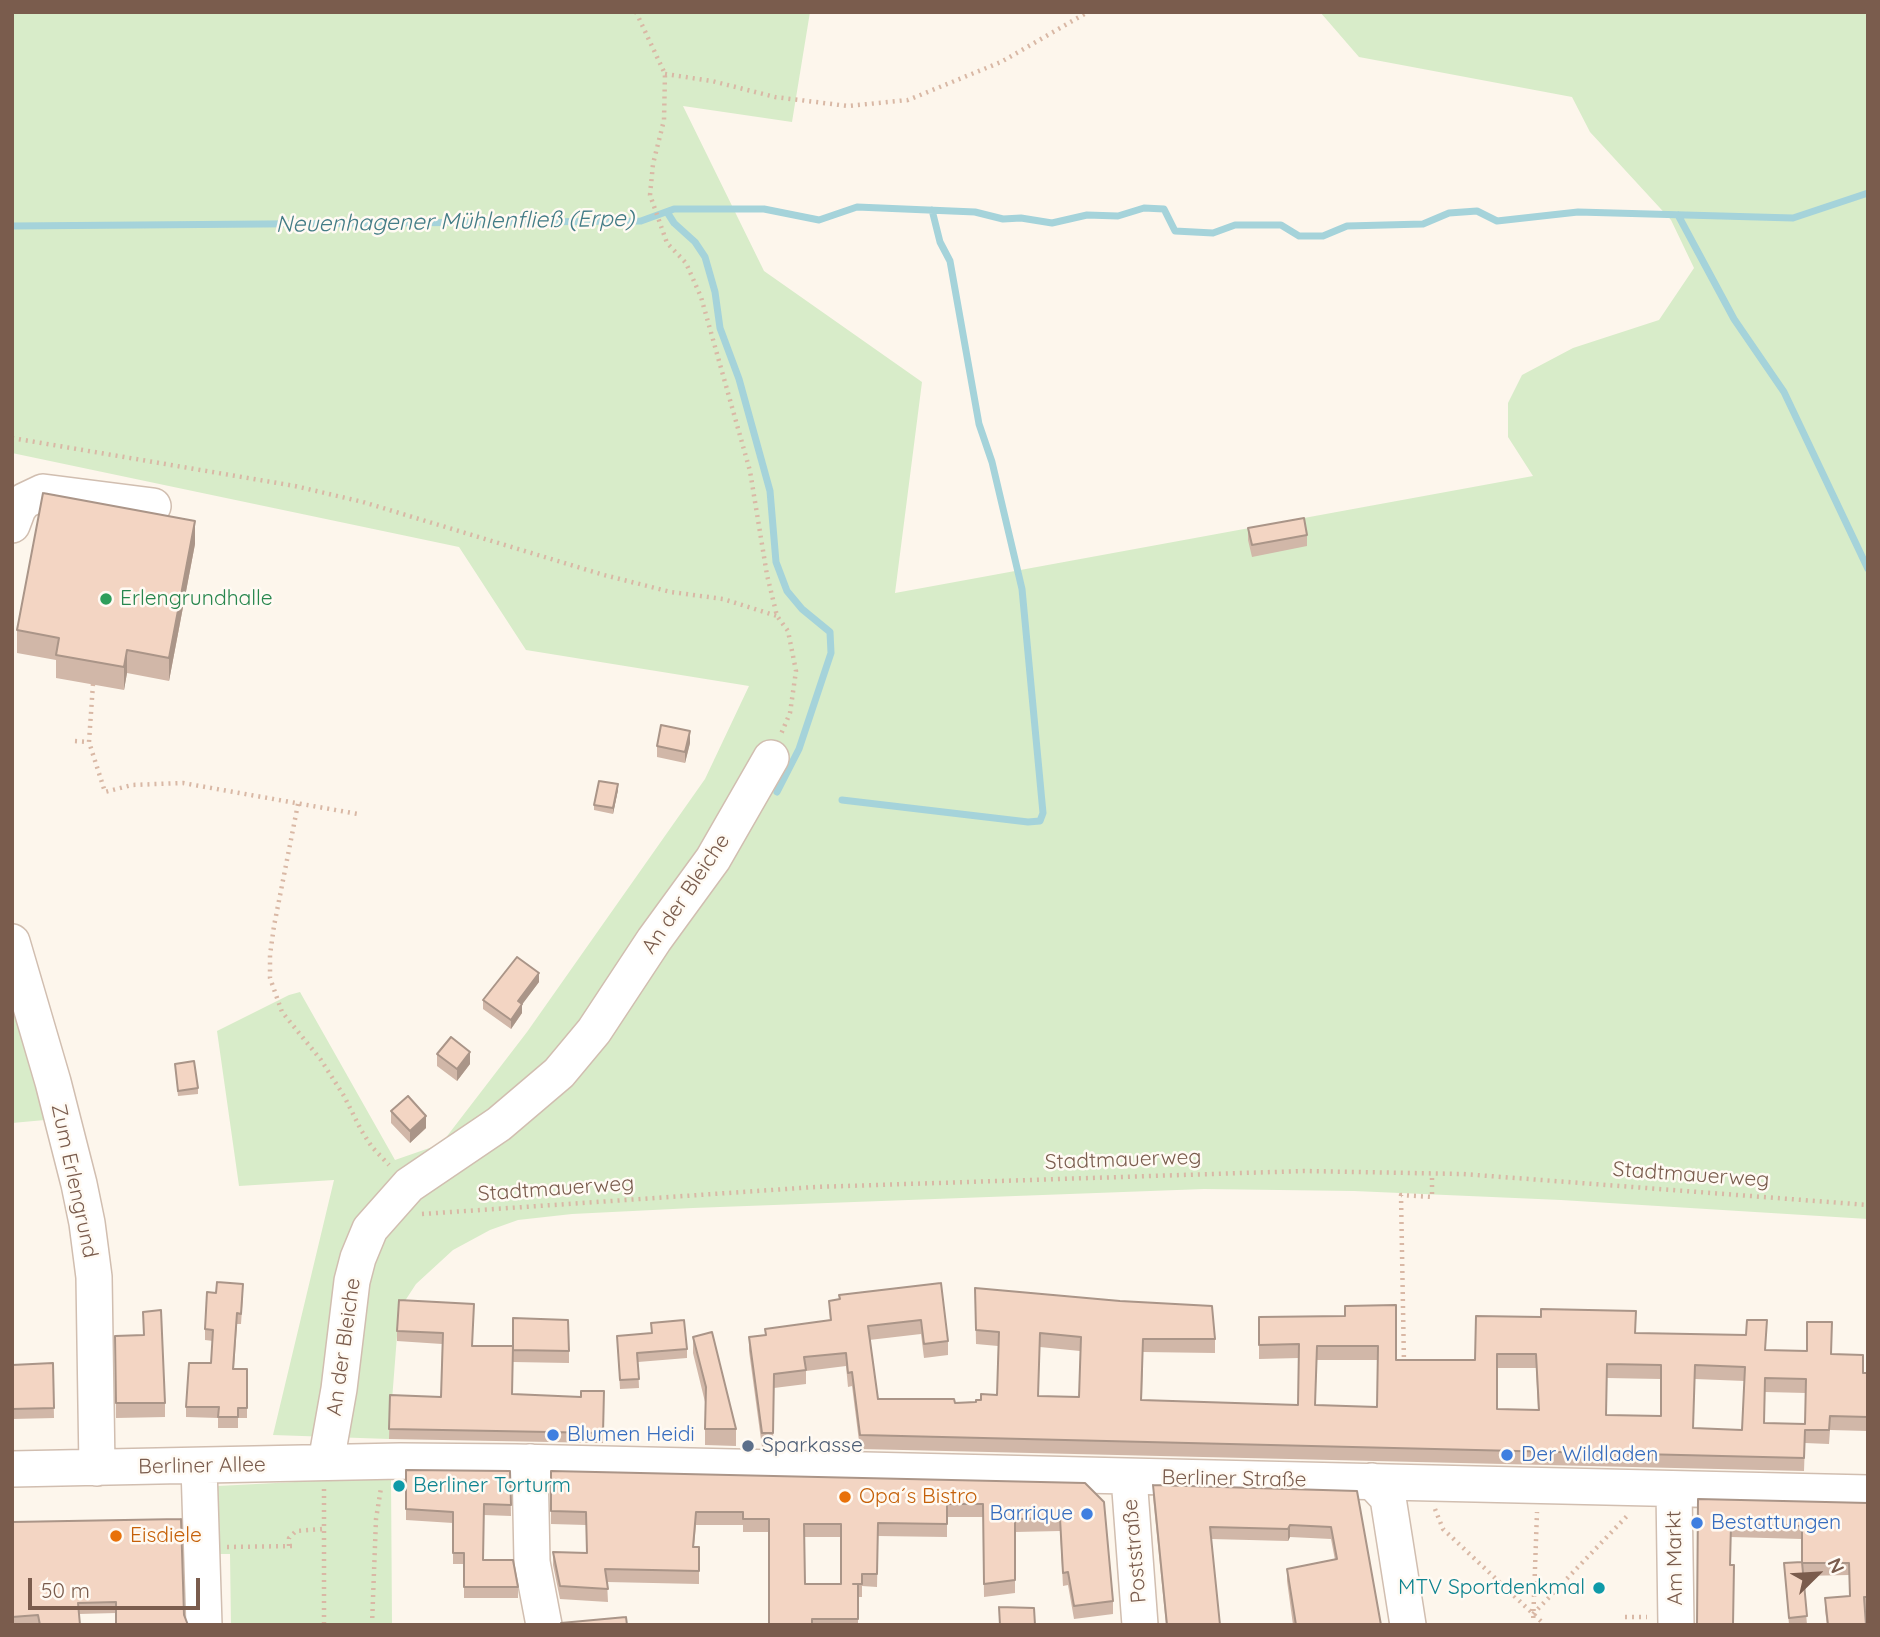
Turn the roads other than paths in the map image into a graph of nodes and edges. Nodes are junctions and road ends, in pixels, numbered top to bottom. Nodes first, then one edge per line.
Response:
1 (153, 506) dead end
2 (12, 525) edge
3 (771, 758) road end
4 (12, 942) edge
5 (530, 1462) junction
6 (199, 1466) junction
7 (97, 1468) junction
8 (12, 1469) edge
9 (325, 1469) junction
10 (386, 1469) joint
11 (1129, 1477) junction
12 (1372, 1481) junction
13 (1674, 1490) junction
14 (1868, 1493) edge
15 (1661, 1621) edge
16 (204, 1625) edge
17 (544, 1625) edge
18 (1140, 1625) edge
19 (1408, 1625) edge

1 - 2 street
3 - 9 street, An der Bleiche
4 - 7 street, Zum Erlengrund
5 - 10 street, Berliner Straße
5 - 11 street, Berliner Straße
5 - 17 street
6 - 7 street, Berliner Allee
6 - 9 street, Berliner Allee
6 - 16 street
7 - 8 street, Berliner Allee
9 - 10 street, Berliner Allee
11 - 12 street, Berliner Straße
11 - 18 street, Poststraße
12 - 13 street, Berliner Straße
12 - 19 street
13 - 14 street, Berliner Straße
13 - 15 street, Am Markt

